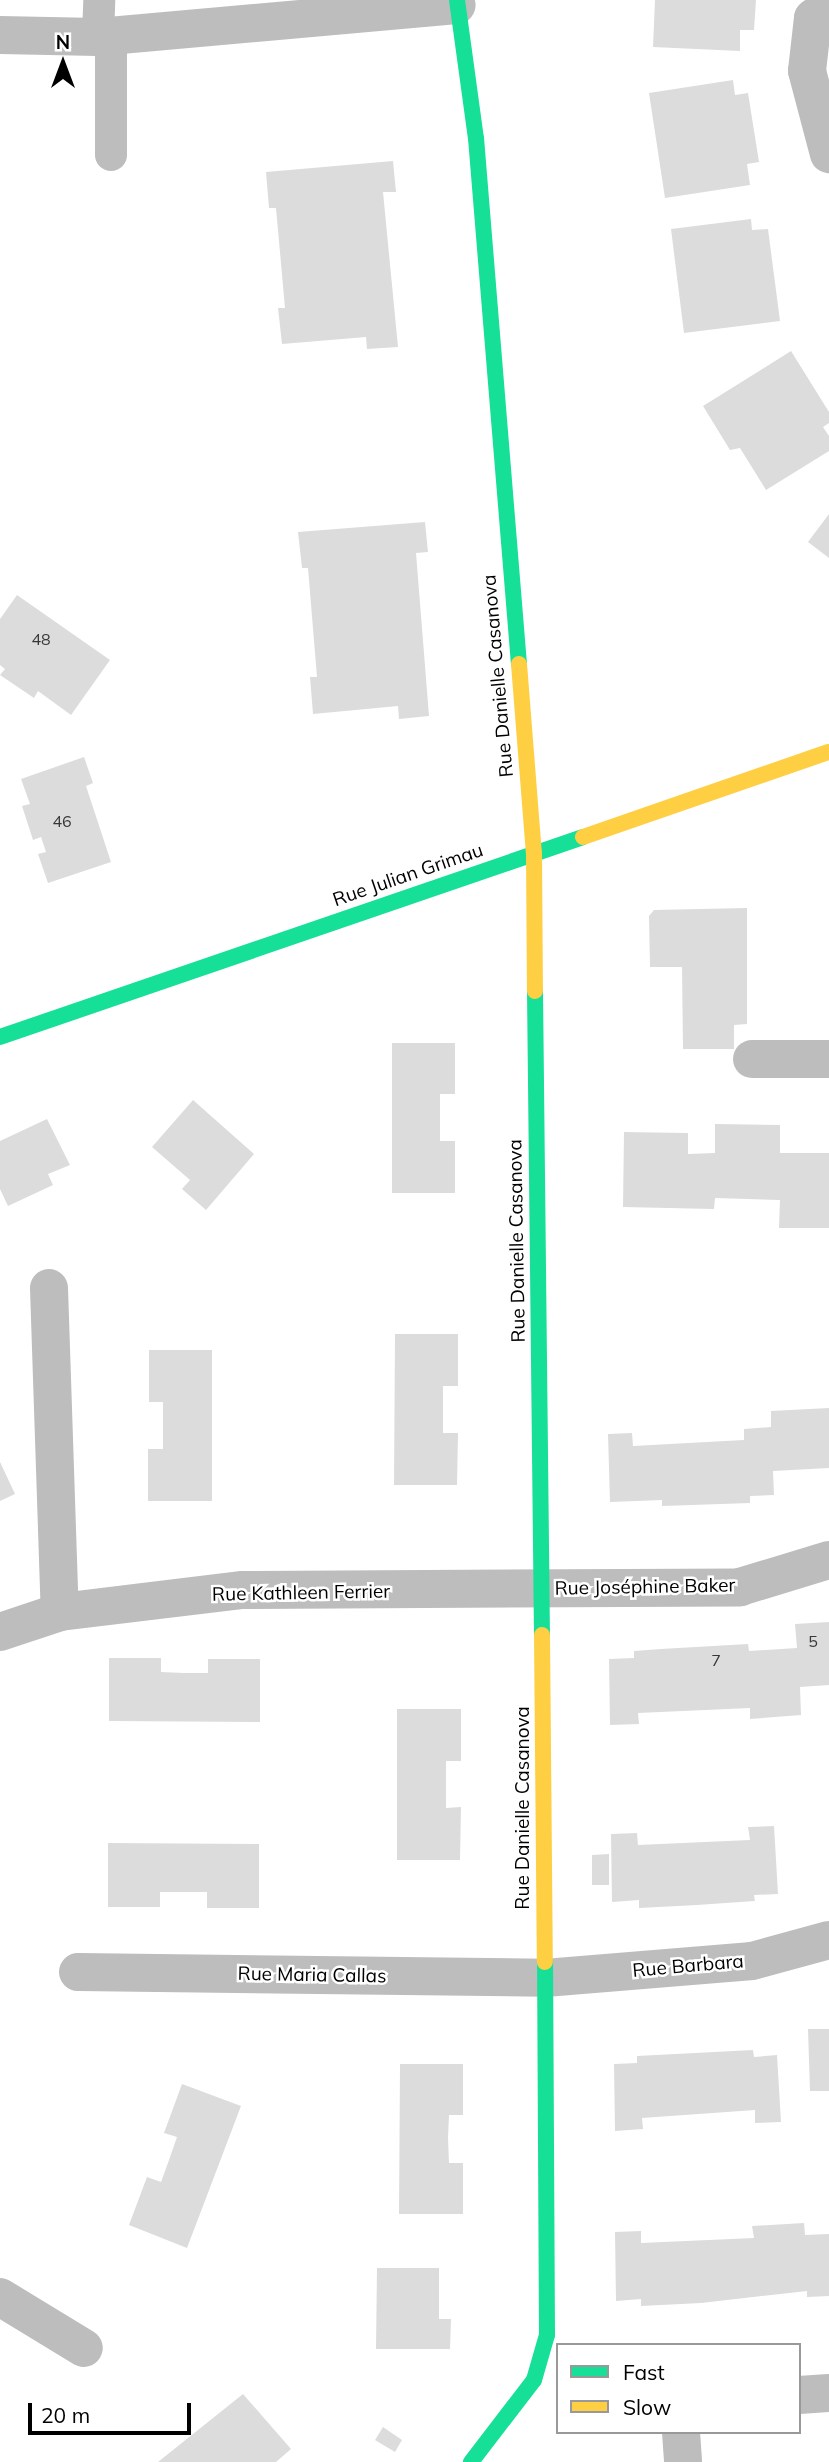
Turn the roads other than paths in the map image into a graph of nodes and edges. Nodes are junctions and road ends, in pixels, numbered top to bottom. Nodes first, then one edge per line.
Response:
1 (99, 0) edge
2 (457, 2) edge
3 (829, 6) edge
4 (0, 36) edge
5 (105, 36) junction
6 (829, 154) edge
7 (111, 155) dead end
8 (829, 752) edge
9 (534, 853) junction
10 (0, 1037) edge
11 (752, 1059) dead end
12 (829, 1059) edge
13 (49, 1288) dead end
14 (829, 1560) edge
15 (542, 1590) junction
16 (60, 1612) junction
17 (0, 1632) edge
18 (829, 1940) edge
19 (79, 1972) dead end
20 (545, 1978) junction
21 (0, 2297) edge
22 (84, 2348) dead end
23 (546, 2382) edge
24 (829, 2393) edge
25 (801, 2395) edge
26 (681, 2434) edge
27 (471, 2462) edge
28 (683, 2462) edge

1 - 5 lane
2 - 5 street
2 - 9 street, Rue Danielle Casanova
3 - 6 street
4 - 5 street
5 - 7 lane
8 - 9 street, Rue Julian Grimau
9 - 10 street, Rue Julian Grimau
9 - 15 street, Rue Danielle Casanova
11 - 12 street
13 - 16 street
14 - 15 street, Rue Joséphine Baker
15 - 16 street, Rue Kathleen Ferrier
15 - 20 street, Rue Danielle Casanova
16 - 17 street, Rue Kathleen Ferrier
18 - 20 street, Rue Barbara
19 - 20 street, Rue Maria Callas
20 - 23 street, Rue Danielle Casanova
21 - 22 street
23 - 27 street, Rue Danielle Casanova
24 - 25 street
26 - 28 street

